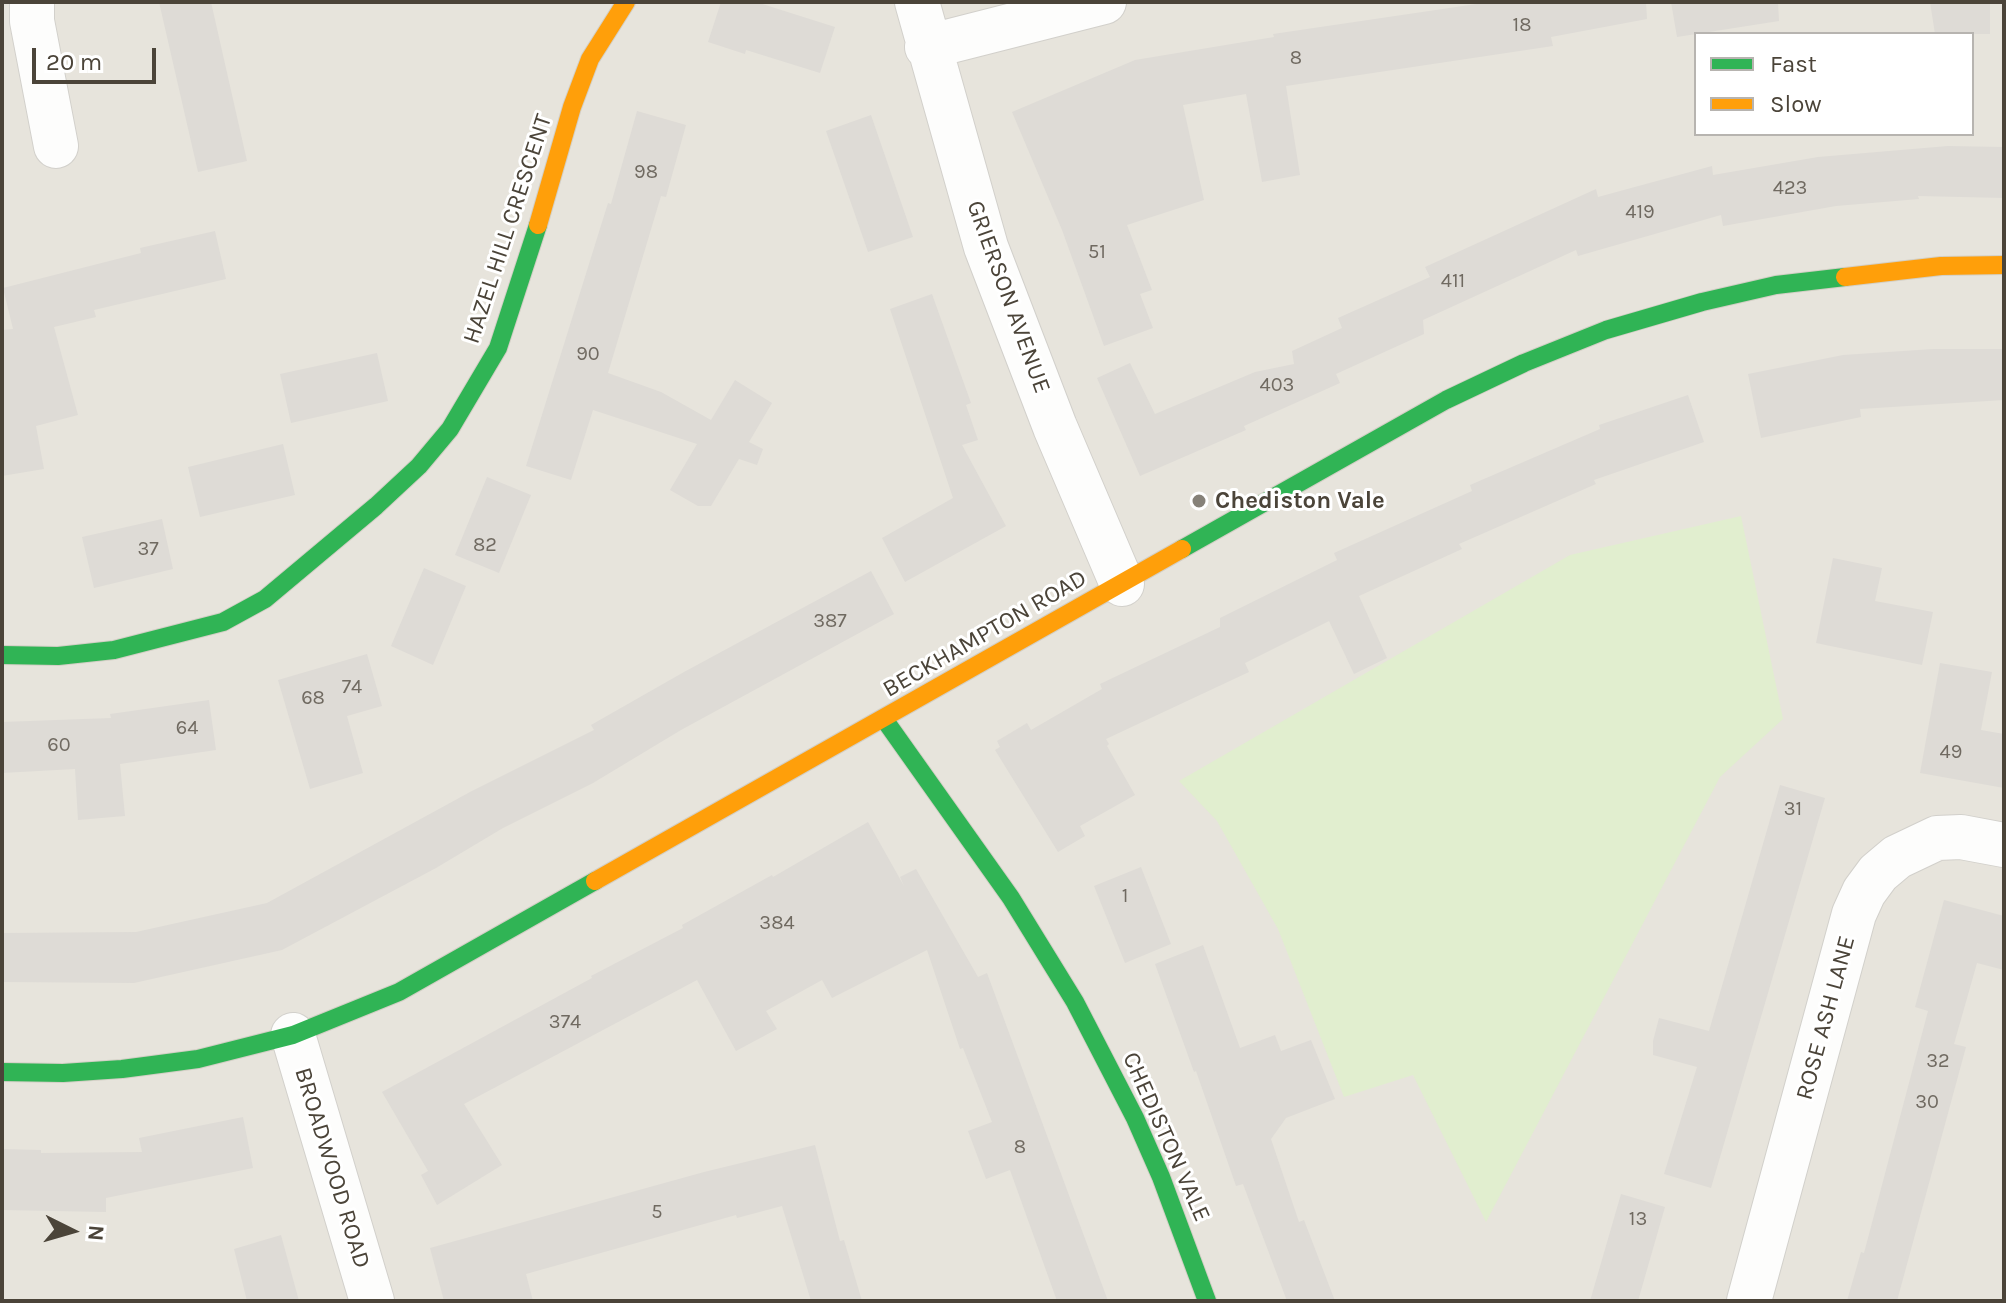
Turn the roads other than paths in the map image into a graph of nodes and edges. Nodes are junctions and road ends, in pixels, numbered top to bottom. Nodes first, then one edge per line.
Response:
1 (626, 2) edge
2 (917, 2) edge
3 (1104, 2) edge
4 (22, 14) edge
5 (927, 47) junction
6 (56, 146) dead end
7 (2004, 265) edge
8 (1122, 584) junction
9 (2, 655) edge
10 (884, 719) junction
11 (2004, 845) edge
12 (293, 1035) junction
13 (2, 1072) edge
14 (372, 1301) edge
15 (1207, 1301) edge
16 (1749, 1301) edge

1 - 9 street, HAZEL HILL CRESCENT
2 - 5 street, GRIERSON AVENUE
3 - 5 street
4 - 6 street
5 - 8 street, GRIERSON AVENUE
7 - 8 street, BECKHAMPTON ROAD
8 - 10 street, BECKHAMPTON ROAD
10 - 12 street, BECKHAMPTON ROAD
10 - 15 street, CHEDISTON VALE
11 - 16 street, ROSE ASH LANE
12 - 13 street, BECKHAMPTON ROAD
12 - 14 street, BROADWOOD ROAD

